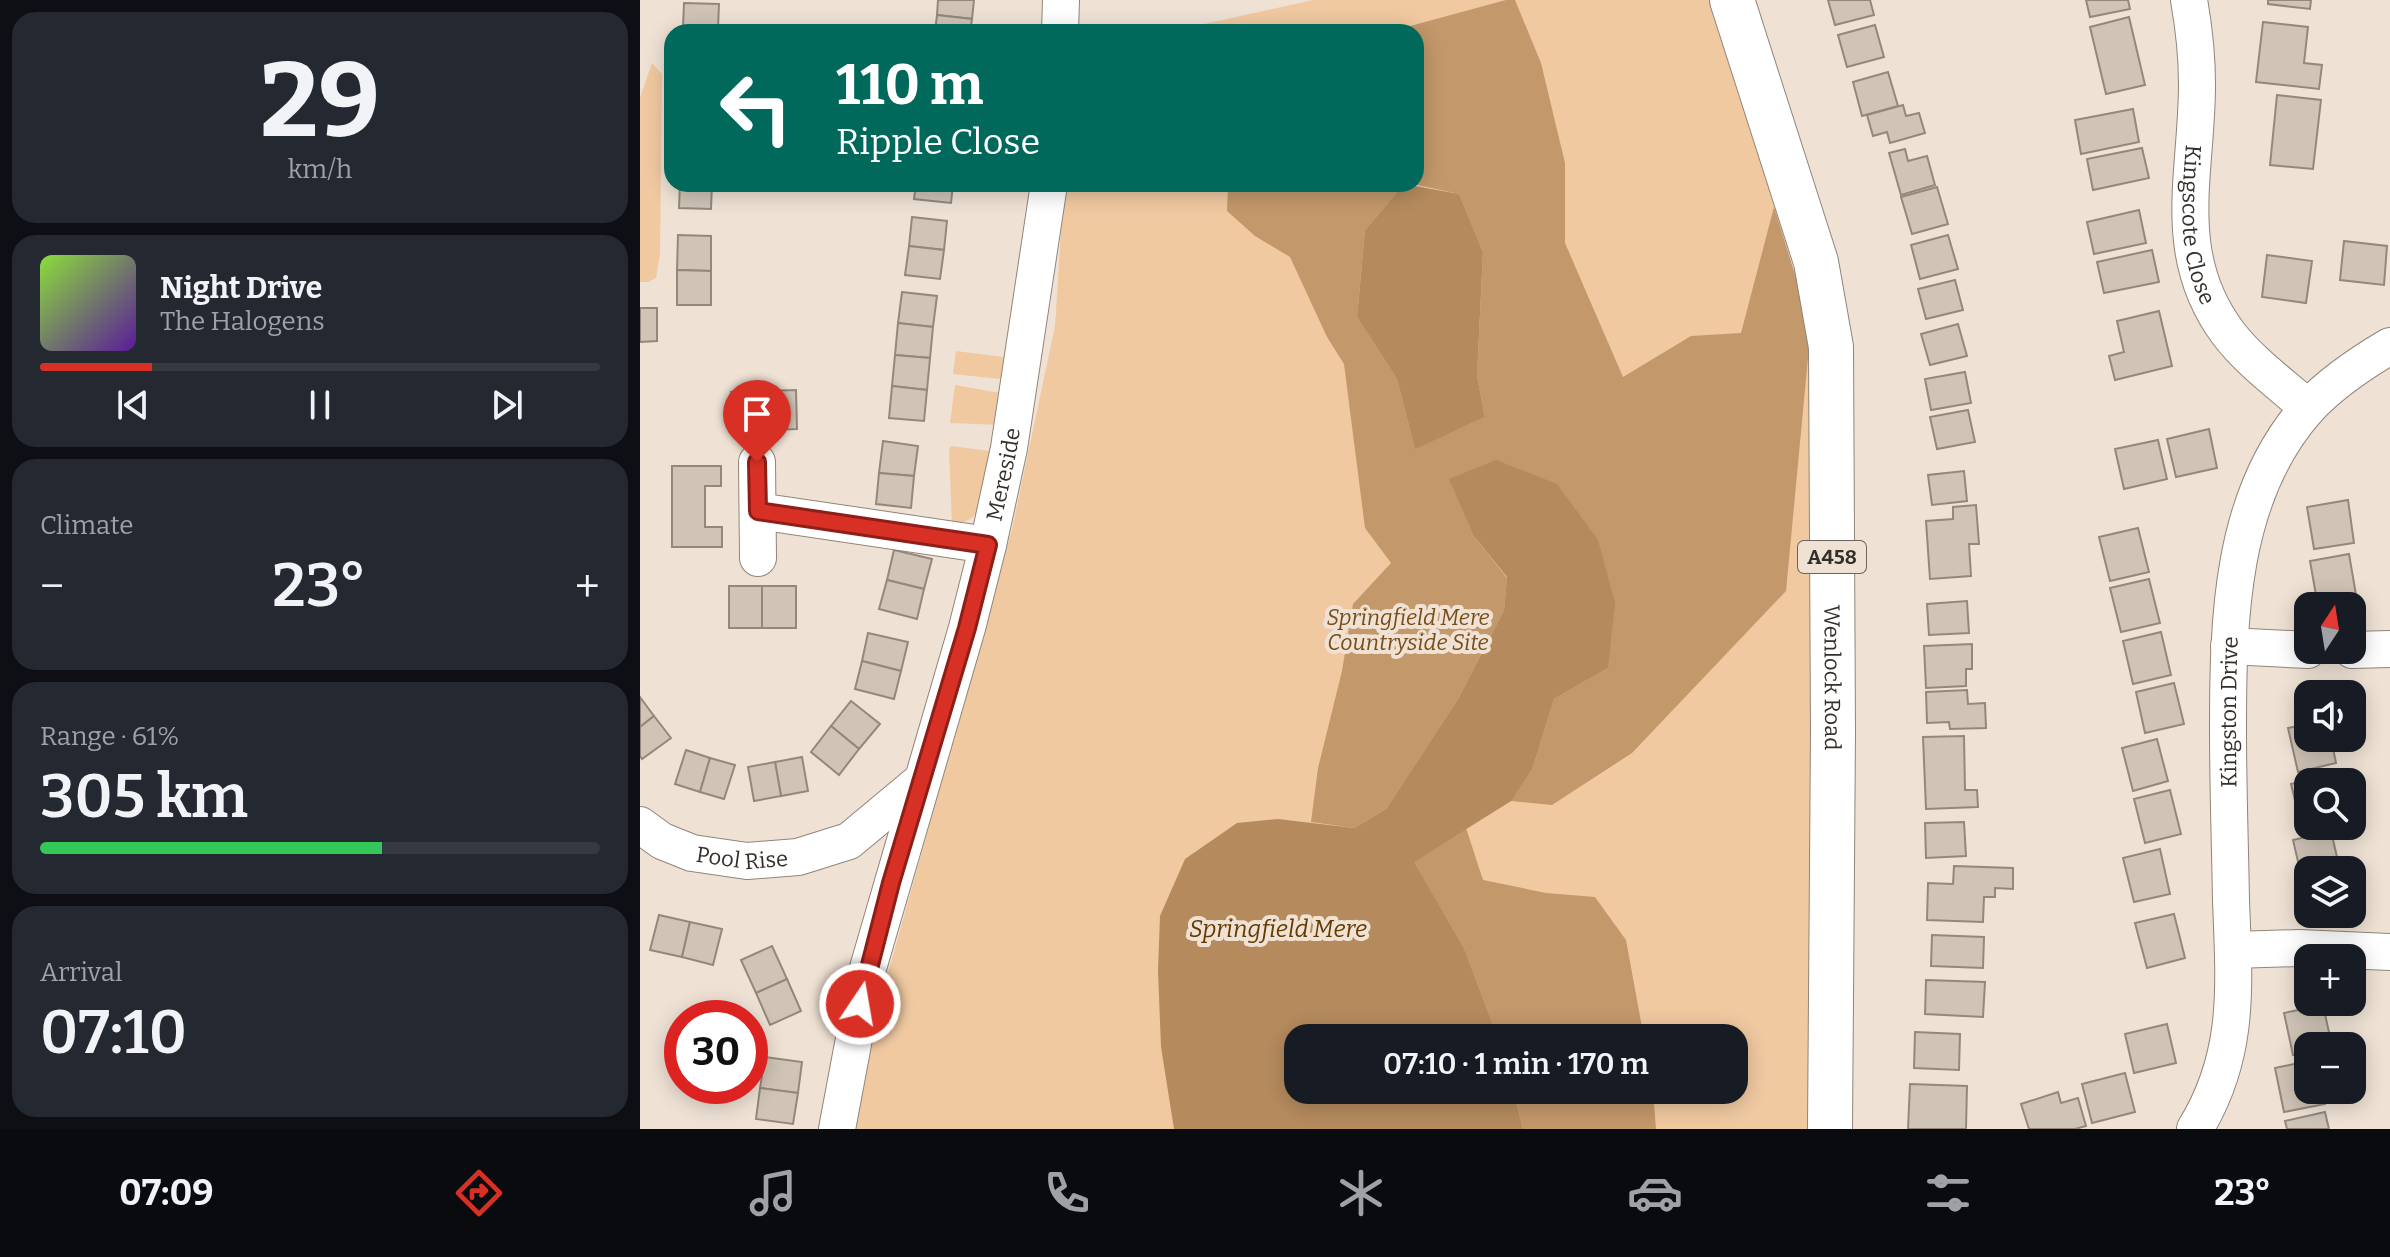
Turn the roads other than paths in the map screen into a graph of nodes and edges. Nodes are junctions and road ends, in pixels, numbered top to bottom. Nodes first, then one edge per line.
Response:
1 (1061, 0) edge
2 (1732, 0) edge
3 (2189, 0) edge
4 (1060, 24) edge
5 (1048, 192) edge
6 (2390, 346) edge
7 (2308, 408) junction
8 (757, 462) dead end
9 (758, 511) junction
10 (988, 545) junction
11 (758, 558) dead end
12 (2229, 646) junction
13 (2294, 649) edge
14 (2390, 649) edge
15 (2366, 650) edge
16 (921, 781) junction
17 (640, 825) edge
18 (849, 841) junction
19 (891, 883) junction
20 (2233, 950) junction
21 (2390, 952) edge
22 (837, 1129) edge
23 (1830, 1129) edge
24 (2195, 1129) edge

1 - 4 street
2 - 23 main road, Wenlock Road / A458
3 - 7 street, Kingscote Close
5 - 10 street, Mereside
6 - 7 street, Kingston Drive
7 - 12 street, Kingston Drive
8 - 9 street
9 - 10 street
9 - 11 street
10 - 16 street, Mereside
12 - 13 street
12 - 20 street, Kingston Drive
14 - 15 street
16 - 18 street, Pool Rise
16 - 19 street, Mereside
17 - 18 street, Pool Rise
18 - 19 street
19 - 22 street, Mereside
20 - 21 street
20 - 24 street, Kingston Drive

